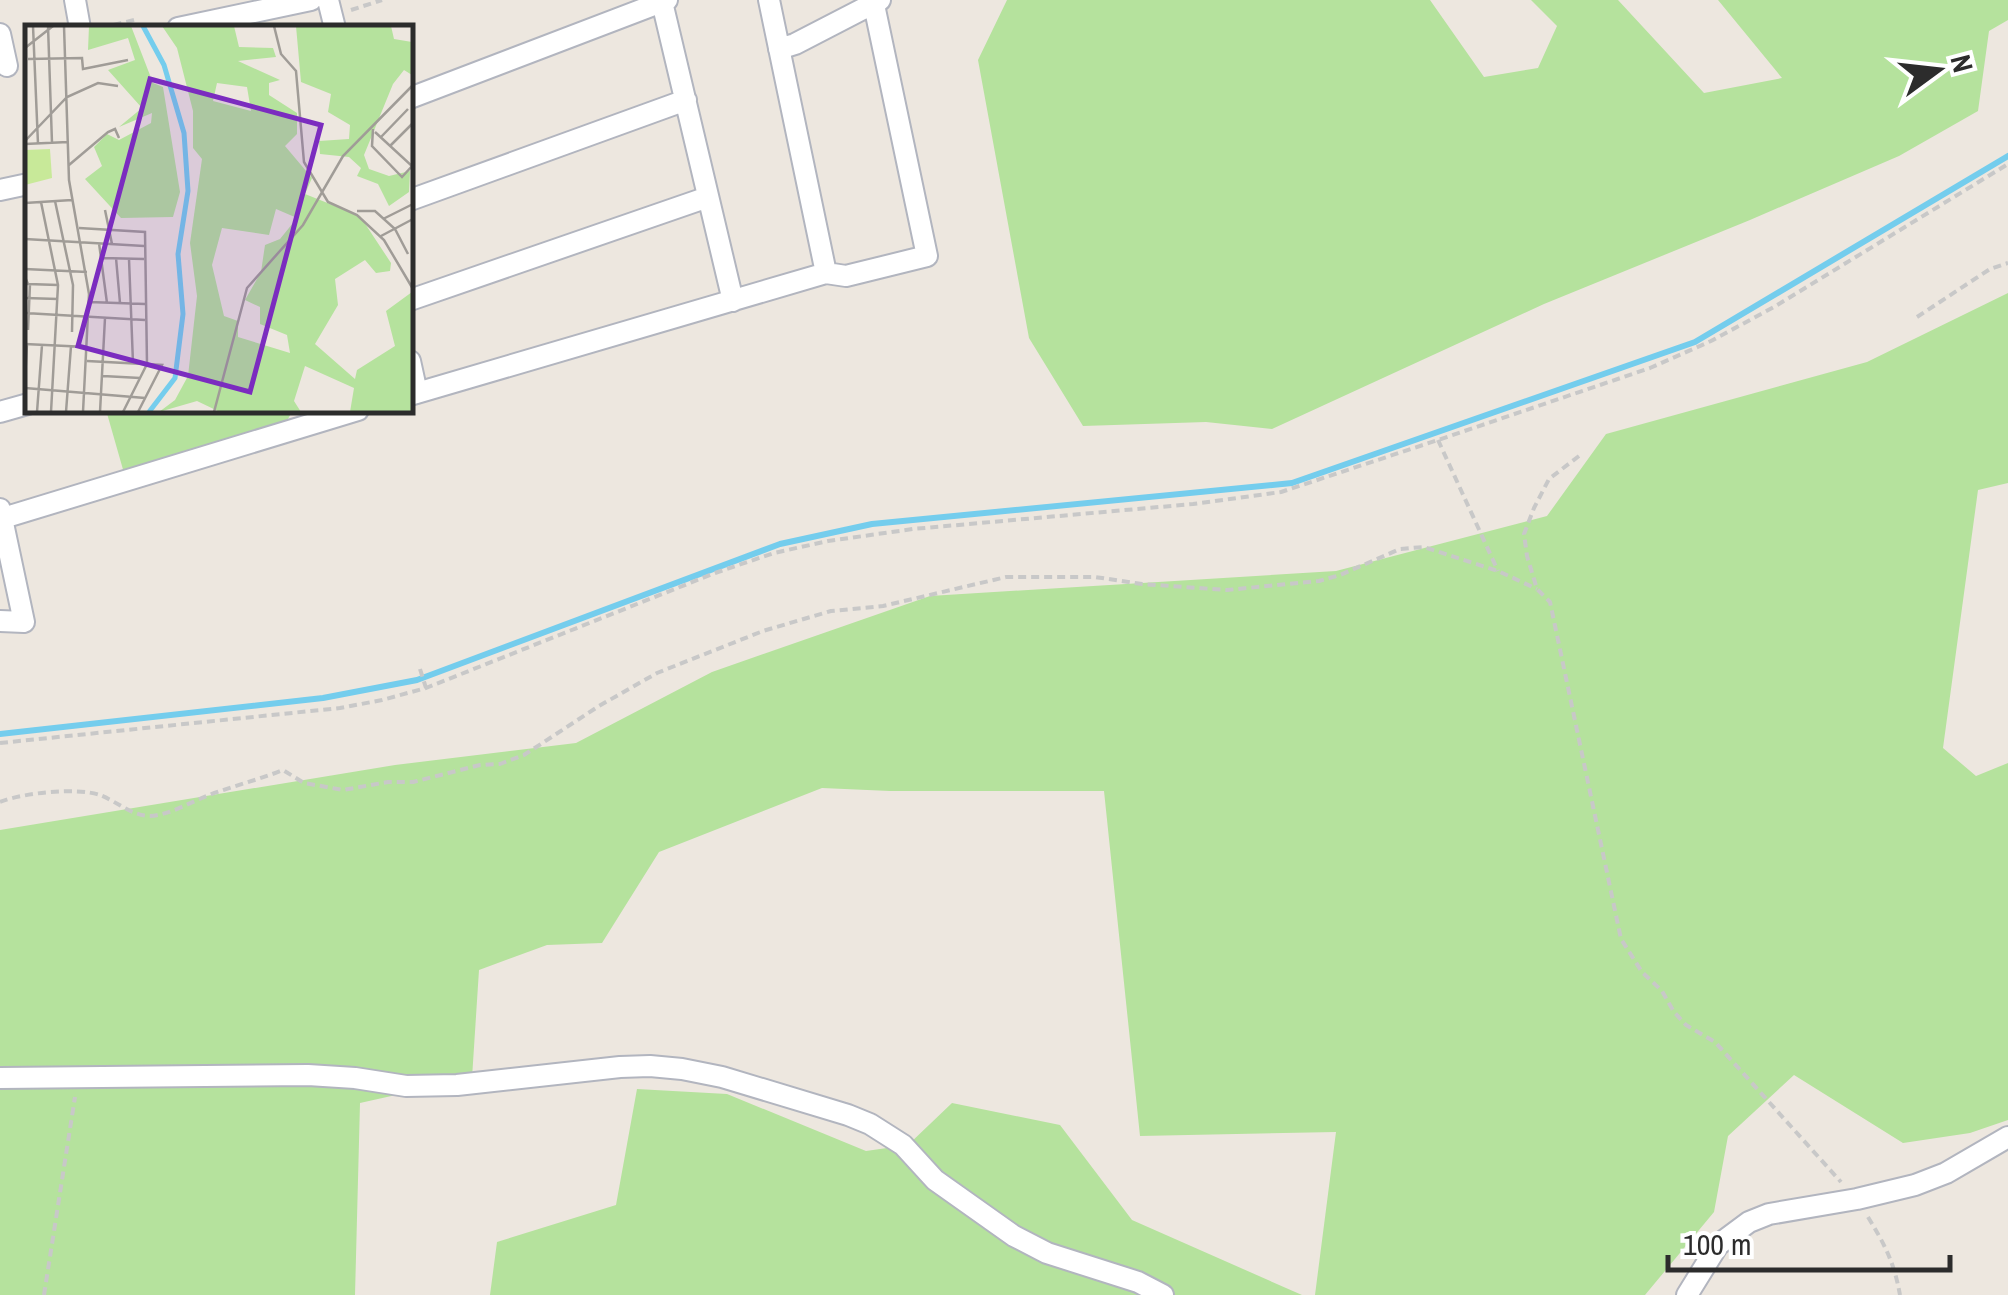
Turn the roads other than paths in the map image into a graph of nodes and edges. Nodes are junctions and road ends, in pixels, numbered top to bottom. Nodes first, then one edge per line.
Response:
1 (76, 0) edge
2 (311, 0) edge
3 (769, 0) edge
4 (664, 1) edge
5 (876, 1) edge
6 (220, 15) edge
7 (80, 25) edge
8 (188, 25) edge
9 (0, 34) edge
10 (779, 49) junction
11 (11, 65) edge
12 (412, 97) edge
13 (686, 100) junction
14 (25, 185) edge
15 (0, 190) edge
16 (708, 197) junction
17 (412, 199) edge
18 (826, 274) junction
19 (412, 299) edge
20 (733, 301) junction
21 (414, 394) edge
22 (25, 405) edge
23 (0, 412) edge
24 (344, 412) edge
25 (304, 418) edge
26 (1, 515) edge
27 (0, 622) edge
28 (0, 1078) edge
29 (2008, 1137) edge
30 (1163, 1295) edge
31 (1687, 1295) edge

1 - 7 street
2 - 6 street
3 - 10 street
4 - 12 street
4 - 13 street
5 - 10 street
5 - 18 street
6 - 8 street
9 - 11 street
10 - 18 street
13 - 16 street
13 - 17 street
14 - 15 street
16 - 19 street
16 - 20 street
18 - 20 street
20 - 21 street
22 - 23 street
24 - 25 street
25 - 26 street
26 - 27 street
28 - 30 street
29 - 31 street

